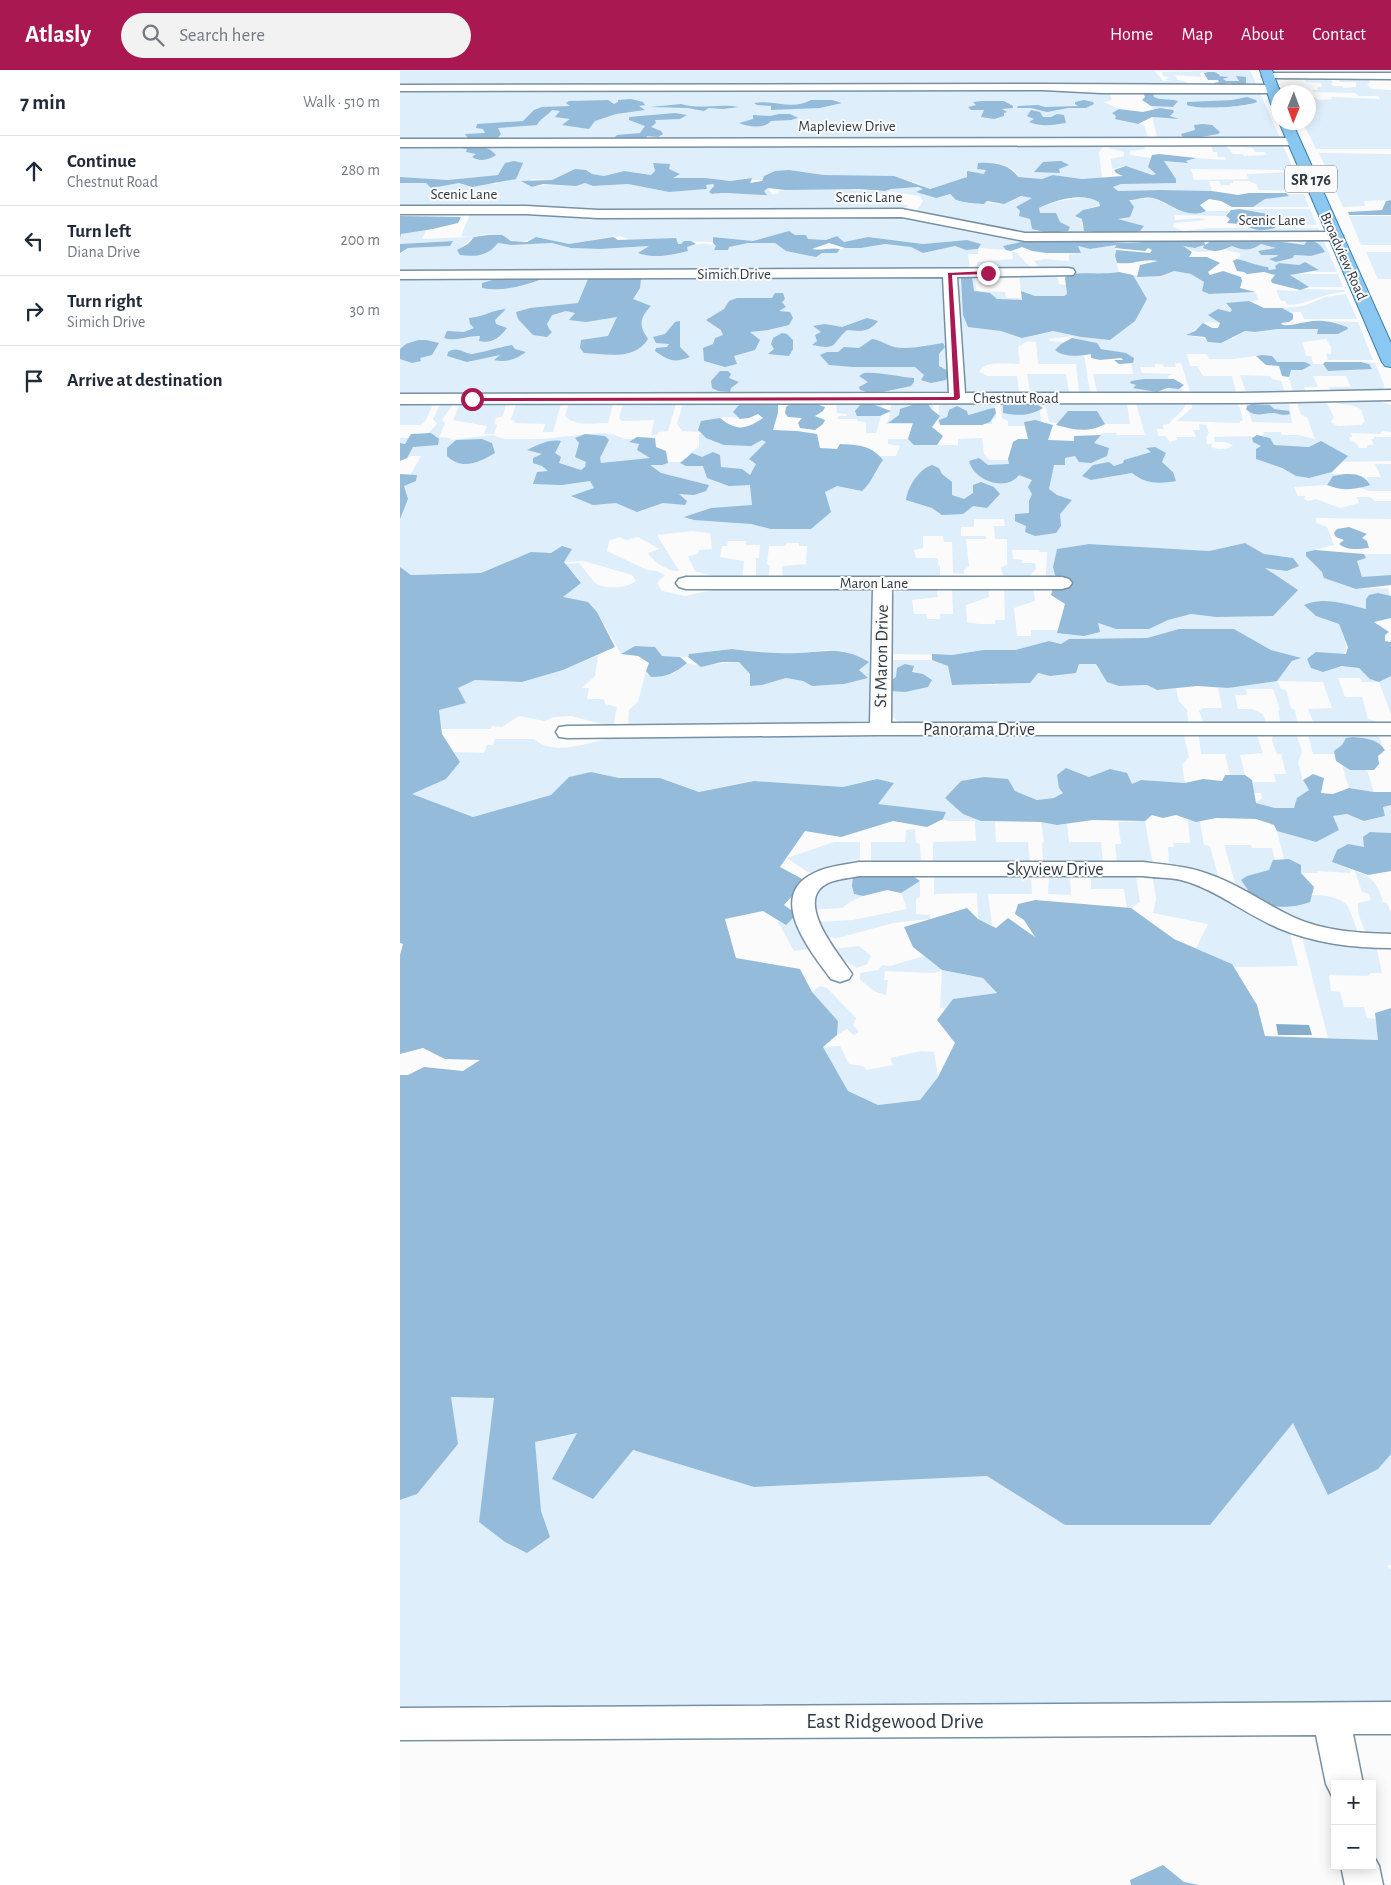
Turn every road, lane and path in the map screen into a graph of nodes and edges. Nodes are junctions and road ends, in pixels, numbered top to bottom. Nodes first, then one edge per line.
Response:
1 (1267, 73) edge
2 (1391, 76) edge
3 (1272, 85) edge
4 (400, 88) edge
5 (1271, 89) edge
6 (1289, 130) edge
7 (1294, 142) junction
8 (400, 143) edge
9 (400, 210) edge
10 (1336, 236) junction
11 (1068, 272) dead end
12 (950, 273) junction
13 (400, 276) edge
14 (1391, 362) edge
15 (1391, 395) edge
16 (957, 398) junction
17 (400, 399) edge
18 (686, 583) dead end
19 (882, 583) junction
20 (1062, 583) dead end
21 (880, 729) junction
22 (1391, 729) edge
23 (567, 732) dead end
24 (1391, 942) edge
25 (840, 974) dead end
26 (1331, 1718) junction
27 (1391, 1718) edge
28 (400, 1724) edge
29 (1344, 1780) edge
30 (1361, 1870) edge
31 (1364, 1885) edge

1 - 2 street
1 - 3 main road
4 - 5 street
6 - 7 main road, Broadview Road / SR 176
7 - 8 street, Mapleview Drive
7 - 10 main road, Broadview Road / SR 176
9 - 10 street, Scenic Lane
10 - 14 main road, Broadview Road / SR 176
11 - 12 street, Simich Drive
12 - 13 street, Simich Drive
12 - 16 street
15 - 16 street, Chestnut Road
16 - 17 street, Chestnut Road
18 - 19 street, Maron Lane
19 - 20 street, Maron Lane
19 - 21 street, St Maron Drive
21 - 22 street, Panorama Drive
21 - 23 street, Panorama Drive
24 - 25 street, Skyview Drive
26 - 27 street, East Ridgewood Drive
26 - 28 street, East Ridgewood Drive
26 - 29 street
30 - 31 street

